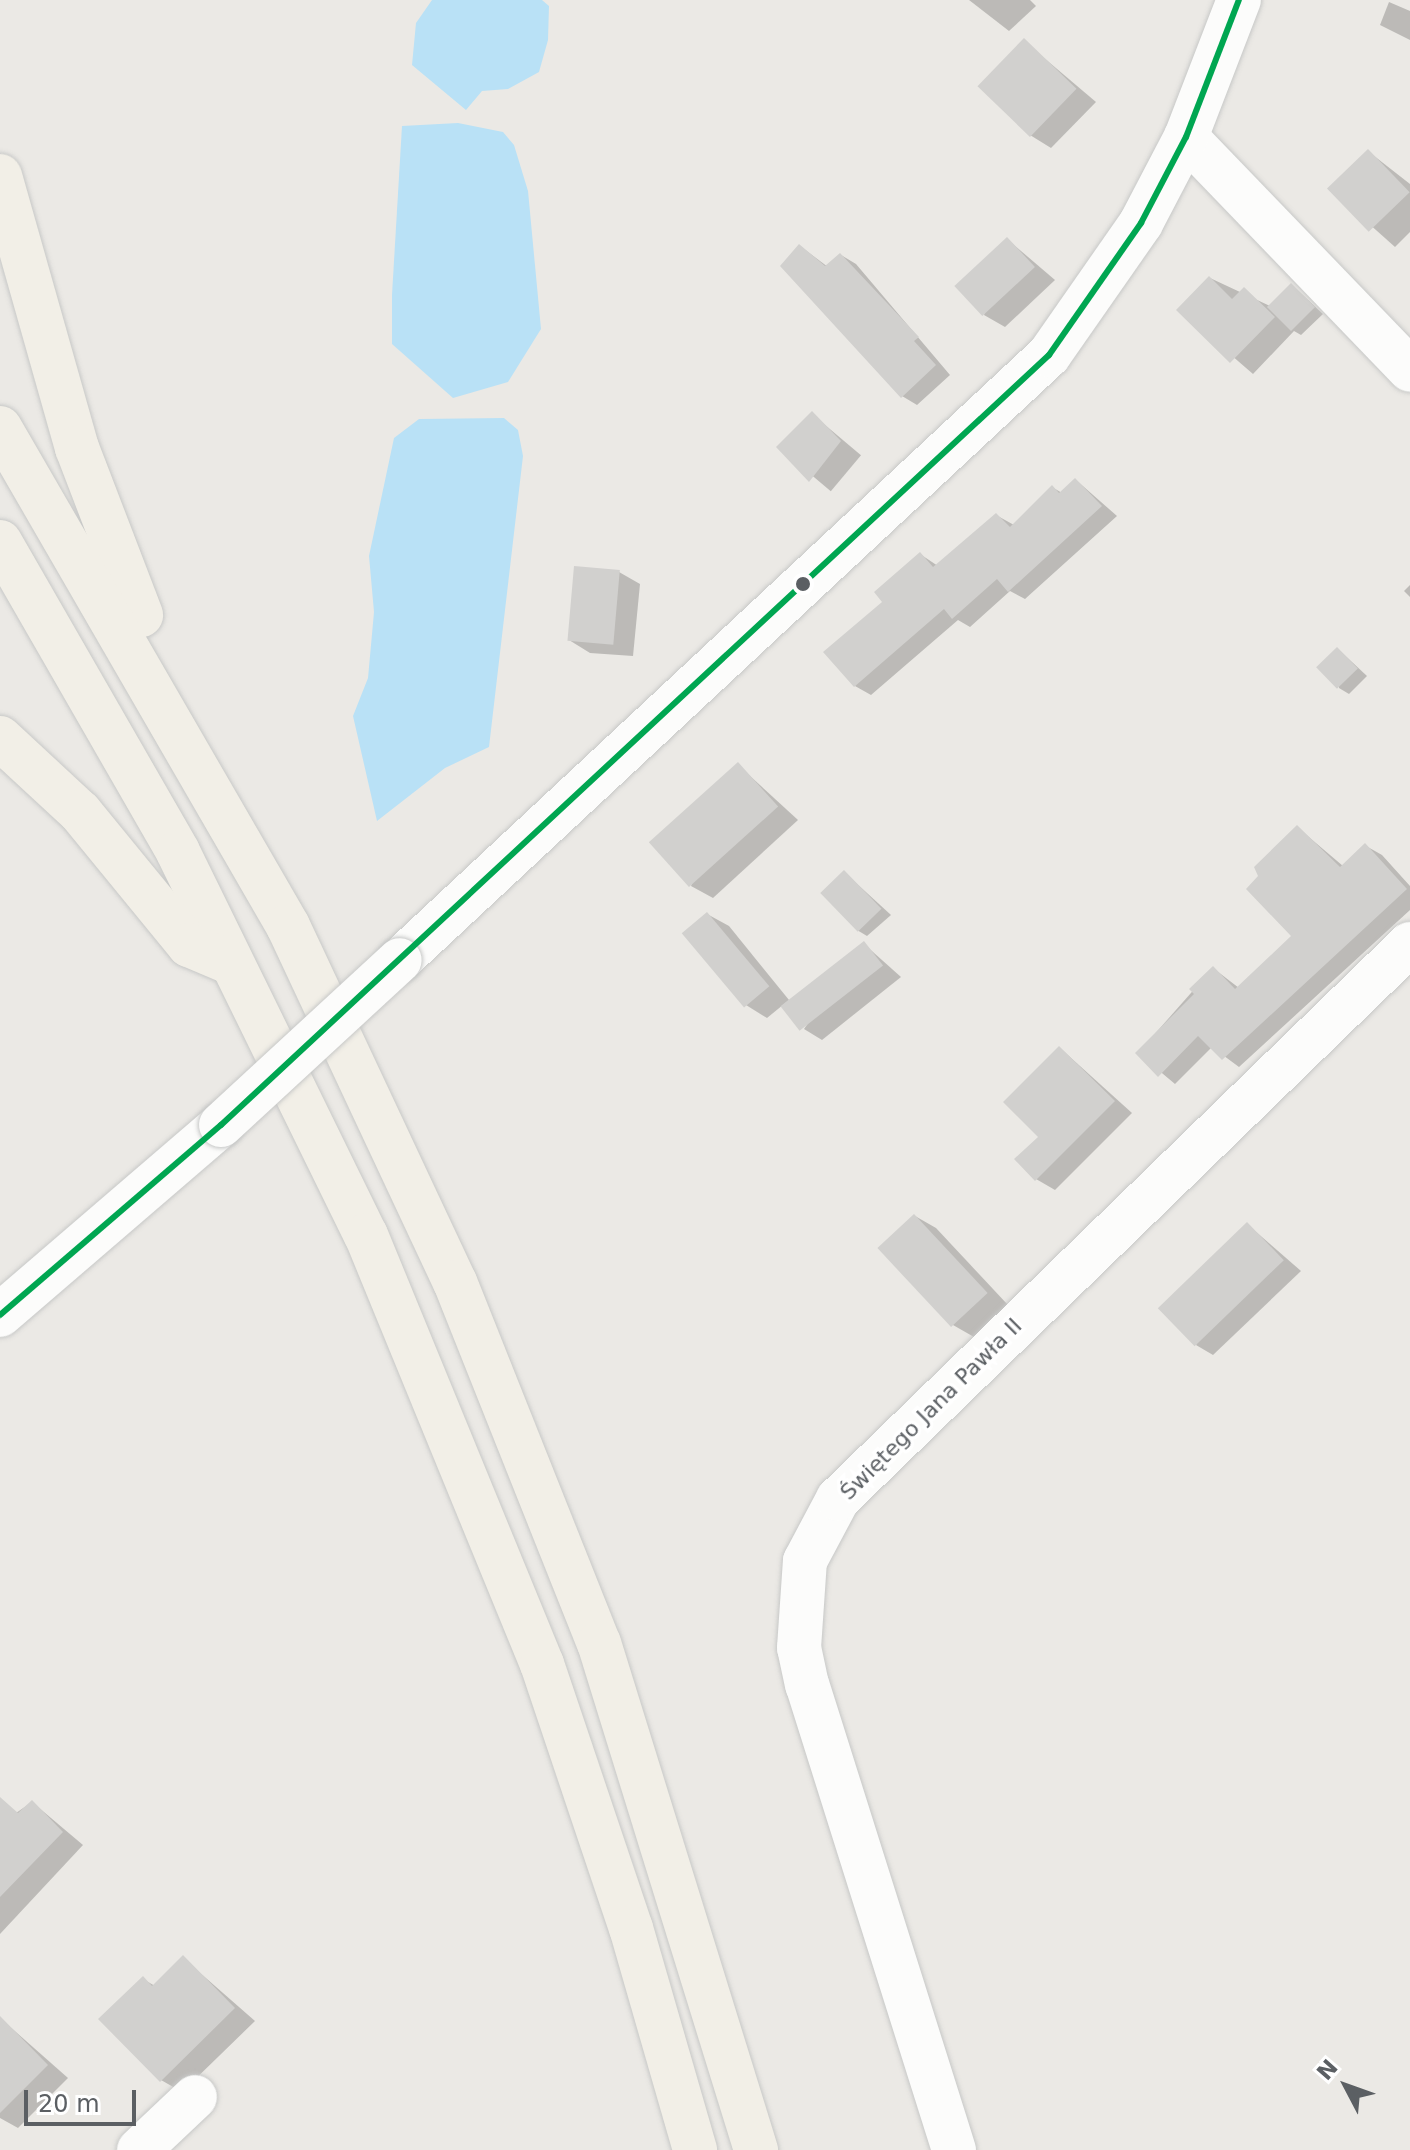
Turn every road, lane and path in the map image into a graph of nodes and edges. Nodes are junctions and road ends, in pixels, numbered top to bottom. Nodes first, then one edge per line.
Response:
1 (1239, 0) edge
2 (1186, 137) junction
3 (0, 176) edge
4 (1410, 370) edge
5 (0, 428) edge
6 (0, 542) edge
7 (146, 670) junction
8 (0, 738) edge
9 (1410, 944) edge
10 (229, 962) junction
11 (0, 1315) edge
12 (195, 2097) dead end
13 (139, 2150) edge
14 (695, 2150) edge
15 (756, 2150) edge
16 (954, 2150) edge

1 - 2 street
2 - 4 street
2 - 11 street, bridge
3 - 7 main road
5 - 7 main road
6 - 10 main road
7 - 15 main road
8 - 10 main road
9 - 16 street, Świętego Jana Pawła II
10 - 14 main road
12 - 13 street

